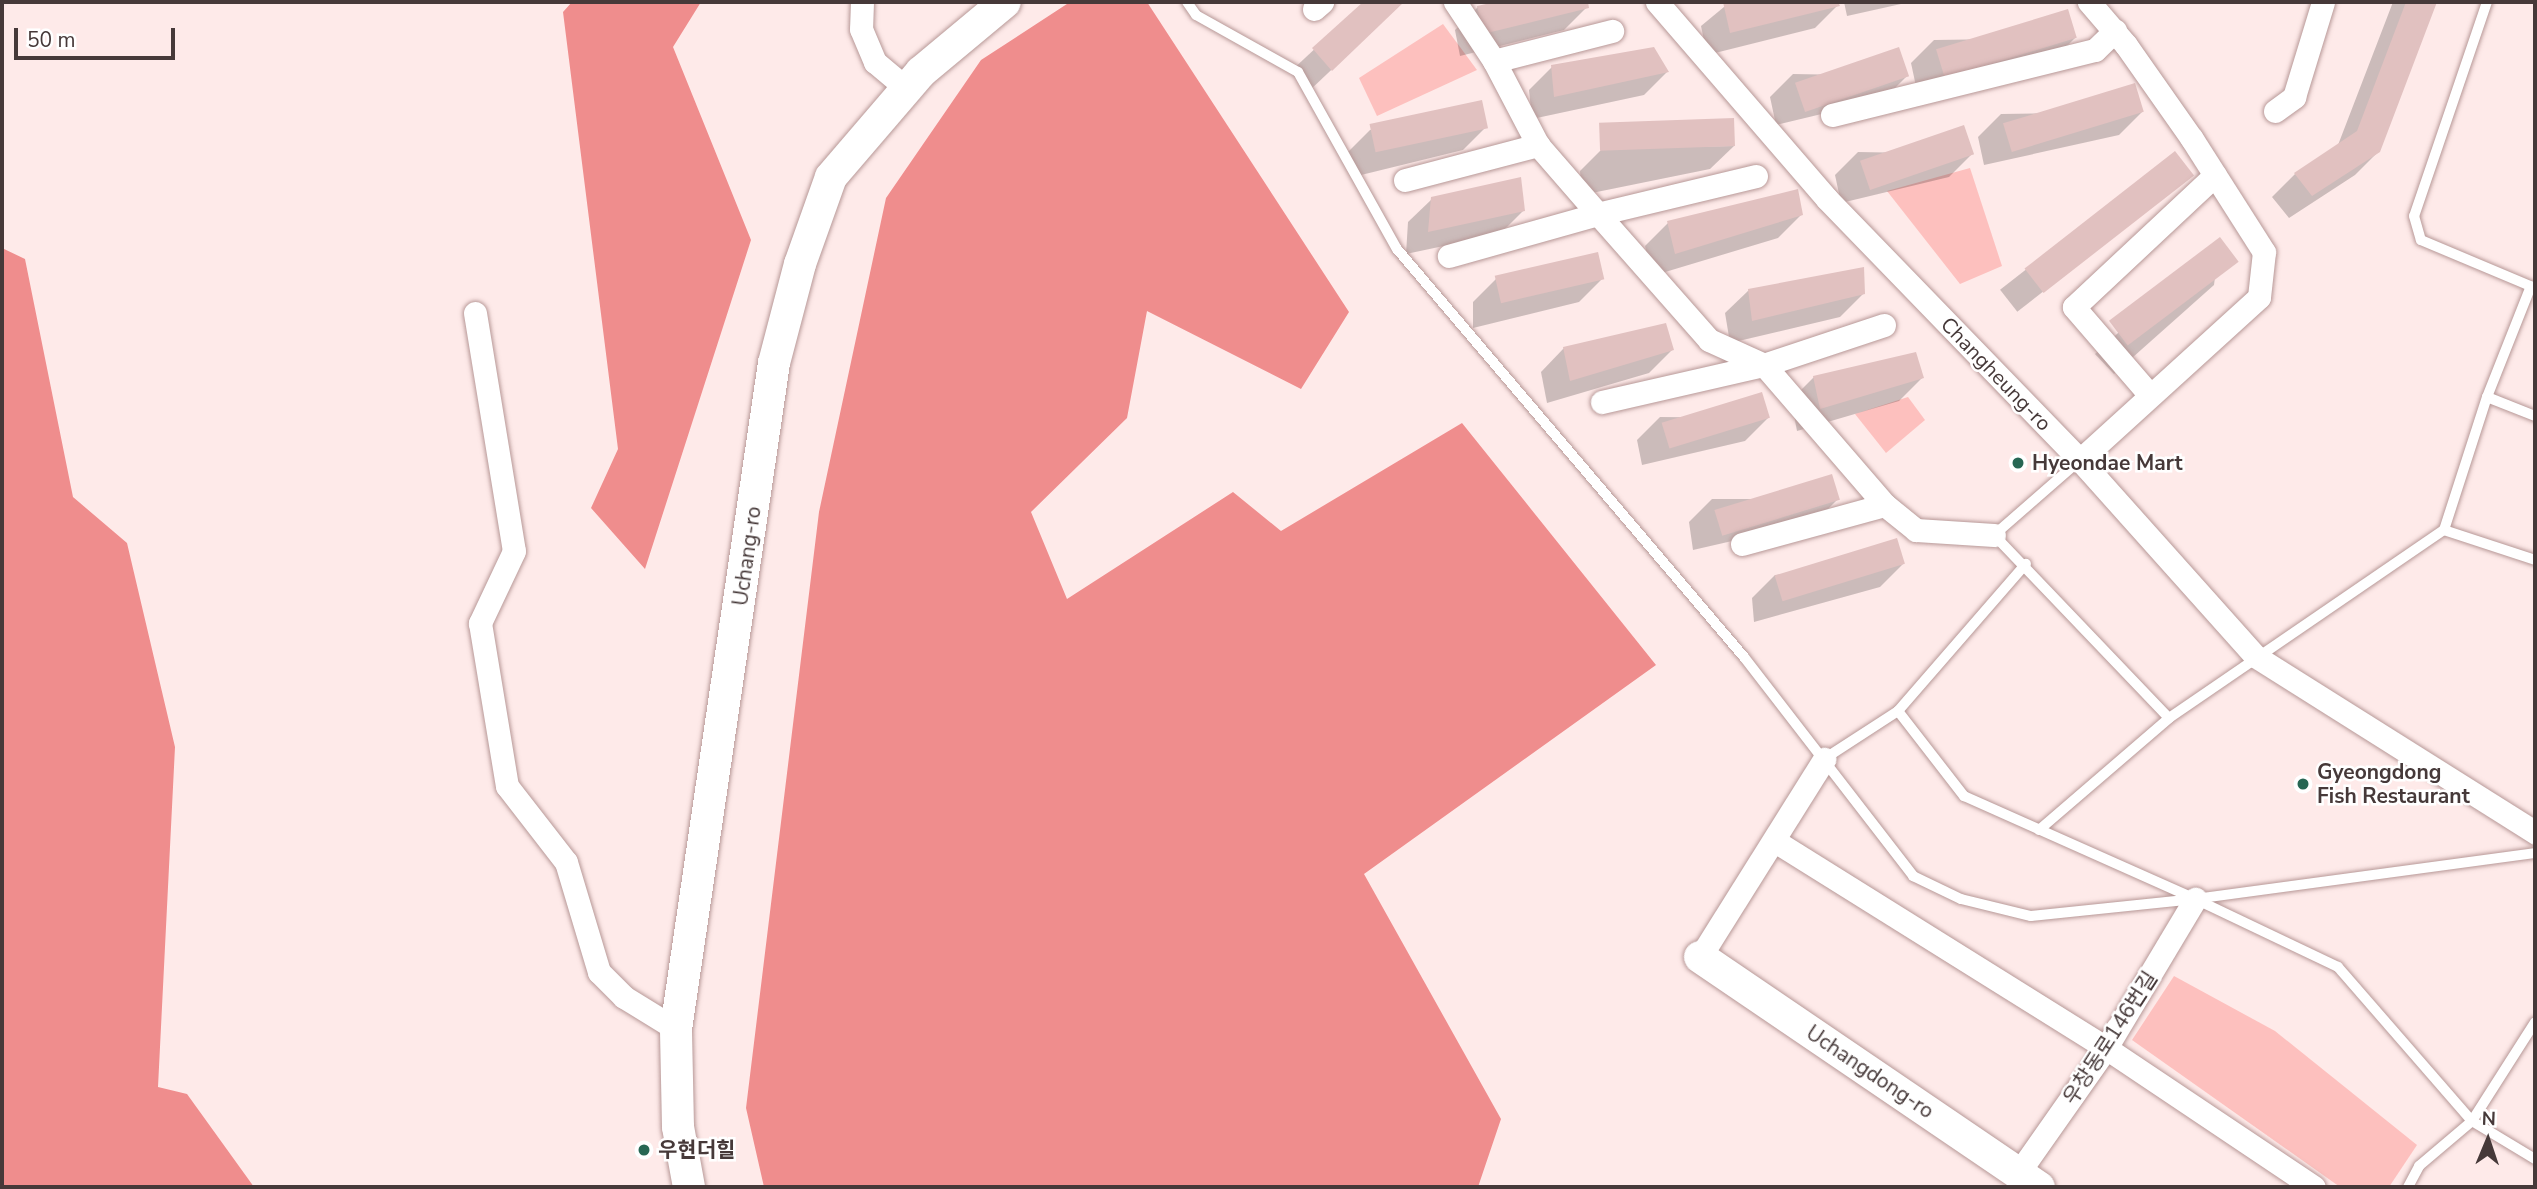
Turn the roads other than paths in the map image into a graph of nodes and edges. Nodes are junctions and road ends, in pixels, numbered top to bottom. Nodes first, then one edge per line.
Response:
1 (862, 2) edge
2 (1004, 2) edge
3 (1187, 2) edge
4 (1455, 2) edge
5 (1657, 2) edge
6 (2089, 2) edge
7 (2323, 2) edge
8 (2487, 2) edge
9 (1612, 31) dead end
10 (2115, 32) junction
11 (1494, 61) junction
12 (906, 88) junction
13 (2276, 111) dead end
14 (1832, 115) dead end
15 (1538, 145) junction
16 (2215, 175) junction
17 (1756, 176) dead end
18 (1405, 180) dead end
19 (1598, 214) junction
20 (1449, 256) dead end
21 (2533, 287) edge
22 (475, 313) dead end
23 (1884, 325) dead end
24 (1764, 365) junction
25 (2149, 394) junction
26 (2487, 397) junction
27 (1602, 402) dead end
28 (2535, 416) edge
29 (2080, 460) junction
30 (1885, 505) junction
31 (2444, 530) junction
32 (1994, 535) junction
33 (1742, 544) dead end
34 (2535, 559) edge
35 (2026, 564) junction
36 (2255, 656) junction
37 (1898, 711) junction
38 (2169, 718) junction
39 (1824, 759) junction
40 (2039, 830) junction
41 (2535, 832) edge
42 (1775, 841) junction
43 (2535, 853) edge
44 (2195, 899) junction
45 (1700, 957) joint
46 (2535, 1022) edge
47 (676, 1029) junction
48 (2106, 1048) junction
49 (2472, 1121) junction
50 (2535, 1159) edge
51 (2029, 1180) edge
52 (689, 1187) edge
53 (2314, 1187) edge
54 (2408, 1187) edge

1 - 12 street
2 - 12 main road, Uchang-ro
3 - 39 lane
4 - 11 street
5 - 29 street, Changheung-ro
6 - 10 street
7 - 13 street
8 - 21 lane
9 - 11 street
10 - 14 street
10 - 16 street
11 - 15 street
12 - 47 main road, Uchang-ro
15 - 18 street
15 - 19 street
16 - 25 street
16 - 25 street
17 - 19 street
19 - 20 street
19 - 24 street
21 - 26 lane
22 - 47 street
23 - 24 street
24 - 27 street
24 - 30 street
25 - 29 street
26 - 28 lane
26 - 31 lane
29 - 32 lane
29 - 36 street, Changheung-ro
30 - 32 street
30 - 33 street
31 - 34 lane
31 - 36 lane
32 - 35 lane
35 - 37 lane
35 - 38 lane
36 - 38 lane
36 - 41 street, Changheung-ro
37 - 39 lane
37 - 40 lane
38 - 40 lane
39 - 42 street
39 - 44 lane
40 - 44 lane
42 - 45 street
42 - 48 street
43 - 44 lane
44 - 48 street, 우창동로146번길
44 - 49 lane
45 - 51 main road, Uchangdong-ro
46 - 49 lane
47 - 52 main road, Uchang-ro
48 - 51 street, 우창동로146번길
48 - 53 street
49 - 50 lane
49 - 54 lane

